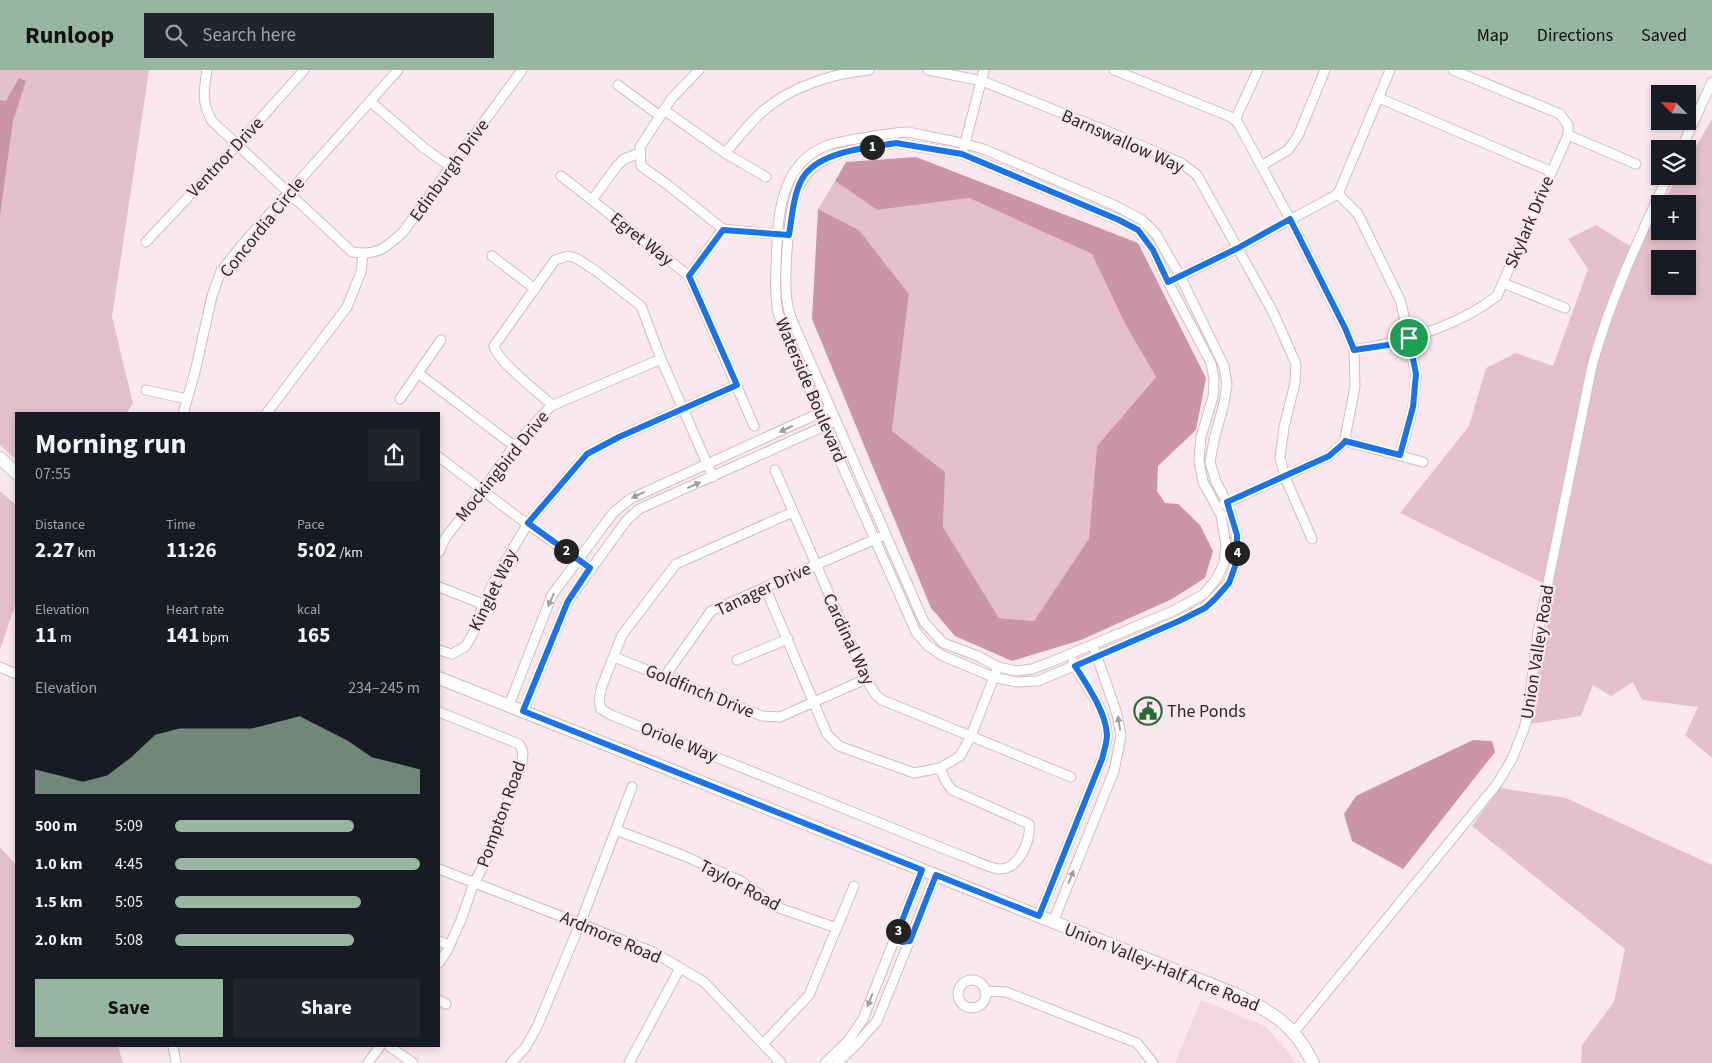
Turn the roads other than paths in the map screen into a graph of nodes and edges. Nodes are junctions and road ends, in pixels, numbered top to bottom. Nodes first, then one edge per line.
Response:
1 (207, 70) edge
2 (304, 70) edge
3 (398, 70) edge
4 (522, 70) edge
5 (698, 70) edge
6 (869, 70) edge
7 (928, 70) edge
8 (984, 70) edge
9 (1114, 70) edge
10 (1258, 70) edge
11 (1325, 70) edge
12 (1390, 70) edge
13 (1453, 70) edge
14 (1467, 72) edge
15 (982, 81) junction
16 (1712, 82) edge
17 (618, 86) dead end
18 (1379, 98) junction
19 (370, 101) junction
20 (662, 113) junction
21 (1234, 120) junction
22 (1568, 135) junction
23 (1685, 140) edge
24 (965, 143) junction
25 (237, 145) junction
26 (640, 153) junction
27 (725, 154) junction
28 (962, 154) junction
29 (1636, 164) dead end
30 (1261, 166) junction
31 (451, 167) junction
32 (1550, 171) junction
33 (561, 176) dead end
34 (766, 177) dead end
35 (1664, 185) edge
36 (289, 193) junction
37 (1338, 194) junction
38 (592, 200) junction
39 (1290, 219) junction
40 (723, 230) junction
41 (777, 234) junction
42 (789, 235) junction
43 (146, 242) dead end
44 (1238, 248) junction
45 (363, 254) junction
46 (492, 256) dead end
47 (689, 276) junction
48 (1180, 276) junction
49 (1168, 282) junction
50 (1503, 283) junction
51 (535, 289) junction
52 (1565, 308) dead end
53 (1409, 338) junction
54 (441, 340) dead end
55 (1354, 350) junction
56 (661, 359) junction
57 (418, 373) junction
58 (737, 385) junction
59 (146, 390) dead end
60 (187, 400) junction
61 (400, 400) dead end
62 (552, 405) junction
63 (831, 408) junction
64 (683, 409) junction
65 (184, 412) edge
66 (268, 412) edge
67 (820, 413) junction
68 (836, 422) junction
69 (754, 426) dead end
70 (825, 427) junction
71 (1345, 441) junction
72 (514, 446) junction
73 (1400, 455) junction
74 (0, 458) edge
75 (440, 458) edge
76 (1423, 462) dead end
77 (708, 465) junction
78 (775, 470) dead end
79 (15, 472) edge
80 (713, 476) junction
81 (1284, 477) junction
82 (482, 490) junction
83 (1227, 502) junction
84 (1217, 508) junction
85 (793, 512) junction
86 (528, 523) junction
87 (887, 534) junction
88 (875, 539) junction
89 (1312, 539) dead end
90 (440, 550) edge
91 (578, 559) junction
92 (816, 565) junction
93 (590, 568) junction
94 (765, 587) junction
95 (440, 588) edge
96 (483, 604) junction
97 (788, 639) junction
98 (1092, 645) junction
99 (440, 650) edge
100 (530, 654) junction
101 (1070, 654) junction
102 (1098, 656) junction
103 (614, 657) junction
104 (737, 660) dead end
105 (544, 661) junction
106 (0, 666) edge
107 (1075, 666) junction
108 (998, 667) junction
109 (15, 674) edge
110 (664, 676) junction
111 (994, 677) junction
112 (440, 678) edge
113 (866, 679) junction
114 (814, 703) junction
115 (509, 705) junction
116 (523, 711) junction
117 (440, 712) edge
118 (971, 736) junction
119 (940, 768) junction
120 (1072, 777) dead end
121 (632, 787) dead end
122 (616, 830) junction
123 (440, 869) edge
124 (922, 870) junction
125 (936, 875) junction
126 (474, 883) junction
127 (854, 886) dead end
128 (1039, 916) junction
129 (1053, 922) junction
130 (580, 924) junction
131 (837, 928) junction
132 (896, 936) junction
133 (440, 941) edge
134 (910, 941) junction
135 (449, 945) junction
136 (440, 961) edge
137 (680, 968) junction
138 (986, 991) dead end
139 (1294, 1032) junction
140 (763, 1044) junction
141 (172, 1047) edge
142 (379, 1047) edge
143 (390, 1047) edge
144 (176, 1063) edge
145 (368, 1063) edge
146 (413, 1063) edge
147 (511, 1063) edge
148 (629, 1063) edge
149 (781, 1063) edge
150 (825, 1063) edge
151 (837, 1063) edge
152 (1153, 1063) edge
153 (1313, 1063) edge

1 - 25 street
2 - 25 street, Ventnor Drive
3 - 19 street, Concordia Circle
4 - 31 street, Edinburgh Drive
5 - 20 street
6 - 27 street
7 - 15 street, Barnswallow Way
8 - 15 street
9 - 21 street
10 - 21 street
11 - 30 street
12 - 18 street
13 - 14 street
14 - 22 street
15 - 24 street
15 - 44 street, Barnswallow Way
16 - 23 street
17 - 20 street
18 - 32 street
18 - 37 street
19 - 31 street
19 - 36 street, Concordia Circle
20 - 26 street
20 - 27 street
21 - 30 street
22 - 29 street
22 - 32 street, Skylark Drive
24 - 28 street
24 - 41 street, Waterside Boulevard
24 - 48 street, Waterside Boulevard
25 - 36 street
25 - 43 street, Ventnor Drive
26 - 38 street
26 - 40 street
27 - 34 street
28 - 42 street, Waterside Boulevard
28 - 49 street, Waterside Boulevard
30 - 39 street
31 - 45 street, Edinburgh Drive
32 - 50 street, Skylark Drive
33 - 38 street, Egret Way
35 - 139 street, Union Valley Road
36 - 45 street
36 - 60 street, Concordia Circle
37 - 39 street
37 - 53 street
38 - 47 street, Egret Way
39 - 44 street
39 - 55 street
40 - 41 street
40 - 47 street
41 - 42 street
41 - 67 street, Waterside Boulevard
42 - 63 street, Waterside Boulevard
44 - 48 street
44 - 81 street, Barnswallow Way
45 - 66 street
46 - 51 street
47 - 58 street, Egret Way
48 - 49 street
48 - 83 street, Waterside Boulevard
49 - 84 street, Waterside Boulevard
50 - 52 street
50 - 53 street, Skylark Drive
51 - 56 street
51 - 62 street
53 - 55 street, Skylark Drive
53 - 73 street
54 - 57 street
55 - 71 street
56 - 62 street, Mockingbird Drive
56 - 64 street
57 - 61 street
57 - 72 street
58 - 64 street, Kinglet Way
58 - 69 street, Egret Way
59 - 60 street
60 - 65 street, Concordia Circle
62 - 72 street, Mockingbird Drive
63 - 67 street
63 - 68 street, Waterside Boulevard
64 - 77 street
64 - 86 street, Kinglet Way
67 - 70 street, Waterside Boulevard
67 -> 77 street
68 - 70 street
68 - 87 street, Waterside Boulevard
70 - 80 street
70 - 88 street, Waterside Boulevard
71 - 73 street
71 - 81 street
72 - 82 street, Mockingbird Drive
73 - 76 street
74 - 79 street
75 - 82 street
77 - 80 street
77 -> 91 street
78 - 85 street, Cardinal Way
93 -> 80 street
81 - 83 street
81 - 89 street, Barnswallow Way
82 - 86 street
82 - 90 street, Mockingbird Drive
83 - 84 street
83 - 102 street, Waterside Boulevard
84 - 98 street, Waterside Boulevard
85 - 92 street, Cardinal Way
85 - 103 street, Oriole Way
86 - 91 street
86 - 96 street, Kinglet Way
87 - 88 street, Tanager Drive
87 - 108 street, Waterside Boulevard
88 - 92 street, Tanager Drive
88 - 111 street, Waterside Boulevard
91 - 93 street
91 -> 100 street
92 - 94 street, Tanager Drive
92 - 113 street, Cardinal Way
93 - 105 street
94 - 97 street
94 - 110 street, Tanager Drive
95 - 96 street
96 - 99 street, Kinglet Way
97 - 104 street
97 - 114 street
98 - 101 street, Waterside Boulevard
98 - 102 street
100 - 105 street
100 - 115 street
101 - 107 street
101 - 108 street, Waterside Boulevard
102 - 107 street, Waterside Boulevard
129 -> 102 street
103 - 110 street, Goldfinch Drive
103 - 119 street, Oriole Way
105 - 116 street
106 - 109 street
107 - 111 street, Waterside Boulevard
107 - 128 street
108 - 111 street
110 - 114 street, Goldfinch Drive
111 - 118 street
112 - 115 street, Union Valley-Half Acre Road
113 - 114 street, Goldfinch Drive
113 - 118 street, Cardinal Way
114 - 119 street
115 - 116 street, Union Valley-Half Acre Road
116 - 124 street, Union Valley-Half Acre Road
117 - 126 street, Pompton Road
118 - 119 street
118 - 120 street, Cardinal Way
121 - 122 street
122 - 130 street
122 - 131 street, Taylor Road
123 - 126 street, Ardmore Road
124 - 125 street, Union Valley-Half Acre Road
124 - 132 street
125 - 128 street, Union Valley-Half Acre Road
125 - 134 street
126 - 130 street, Ardmore Road
126 - 135 street, Pompton Road
127 - 131 street
128 - 129 street, Union Valley-Half Acre Road
129 - 139 street, Union Valley-Half Acre Road
130 - 137 street, Ardmore Road
130 - 147 street
131 - 140 street
132 - 134 street
132 -> 150 street
133 - 135 street
134 - 151 street
135 - 136 street, Pompton Road
137 - 140 street, Ardmore Road
137 - 148 street
138 - 152 street
139 - 153 street
140 - 149 street, Ardmore Road
141 - 144 street
142 - 145 street
143 - 146 street

